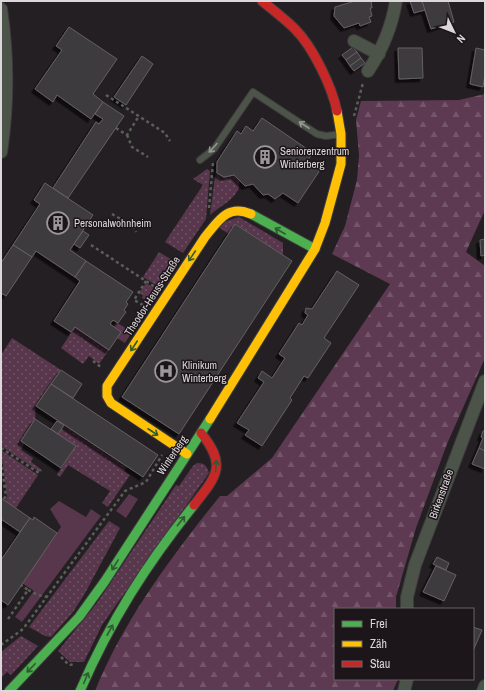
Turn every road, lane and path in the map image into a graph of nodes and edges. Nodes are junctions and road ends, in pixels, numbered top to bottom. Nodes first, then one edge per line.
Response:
1 (262, 1) edge
2 (396, 1) edge
3 (1, 9) edge
4 (354, 41) dead end
5 (379, 54) junction
6 (366, 76) joint
7 (106, 95) dead end
8 (139, 116) junction
9 (353, 119) dead end
10 (116, 128) dead end
11 (341, 134) junction
12 (127, 135) junction
13 (170, 141) dead end
14 (214, 149) junction
15 (1, 152) edge
16 (148, 157) dead end
17 (200, 160) dead end
18 (112, 214) dead end
19 (214, 224) junction
20 (136, 232) dead end
21 (91, 245) dead end
22 (315, 249) junction
23 (146, 281) junction
24 (167, 295) junction
25 (134, 300) dead end
26 (485, 381) edge
27 (201, 434) junction
28 (1, 448) edge
29 (159, 451) dead end
30 (187, 454) junction
31 (1, 461) edge
32 (41, 470) dead end
33 (3, 500) dead end
34 (21, 585) dead end
35 (28, 590) junction
36 (48, 597) junction
37 (406, 608) edge
38 (8, 620) dead end
39 (1, 645) edge
40 (407, 680) edge
41 (485, 686) edge
42 (9, 691) edge
43 (80, 691) edge
44 (404, 691) edge
45 (483, 691) edge

1 - 11 street
2 - 5 street
3 - 15 street
4 - 5 street
5 - 6 street
6 - 9 path
7 - 8 path
8 - 12 path
8 - 13 path
10 - 12 path
11 -> 14 lane
11 - 22 street
12 - 16 path
14 - 17 lane
14 - 19 path
18 - 20 path
22 -> 19 street, Theodor-Heuss-Straße
19 -> 24 street, Theodor-Heuss-Straße
21 - 23 path
22 - 27 street
23 - 24 path
23 - 25 path
24 -> 30 street, Theodor-Heuss-Straße
26 - 37 street, Birkenstraße
27 - 30 street, Winterberg
43 -> 27 street, Winterberg
28 - 32 path
29 - 36 path
30 -> 42 street, Winterberg
31 - 33 path
34 - 35 path
35 - 36 path
35 - 38 path
36 - 39 path
40 - 44 street
41 - 45 street

